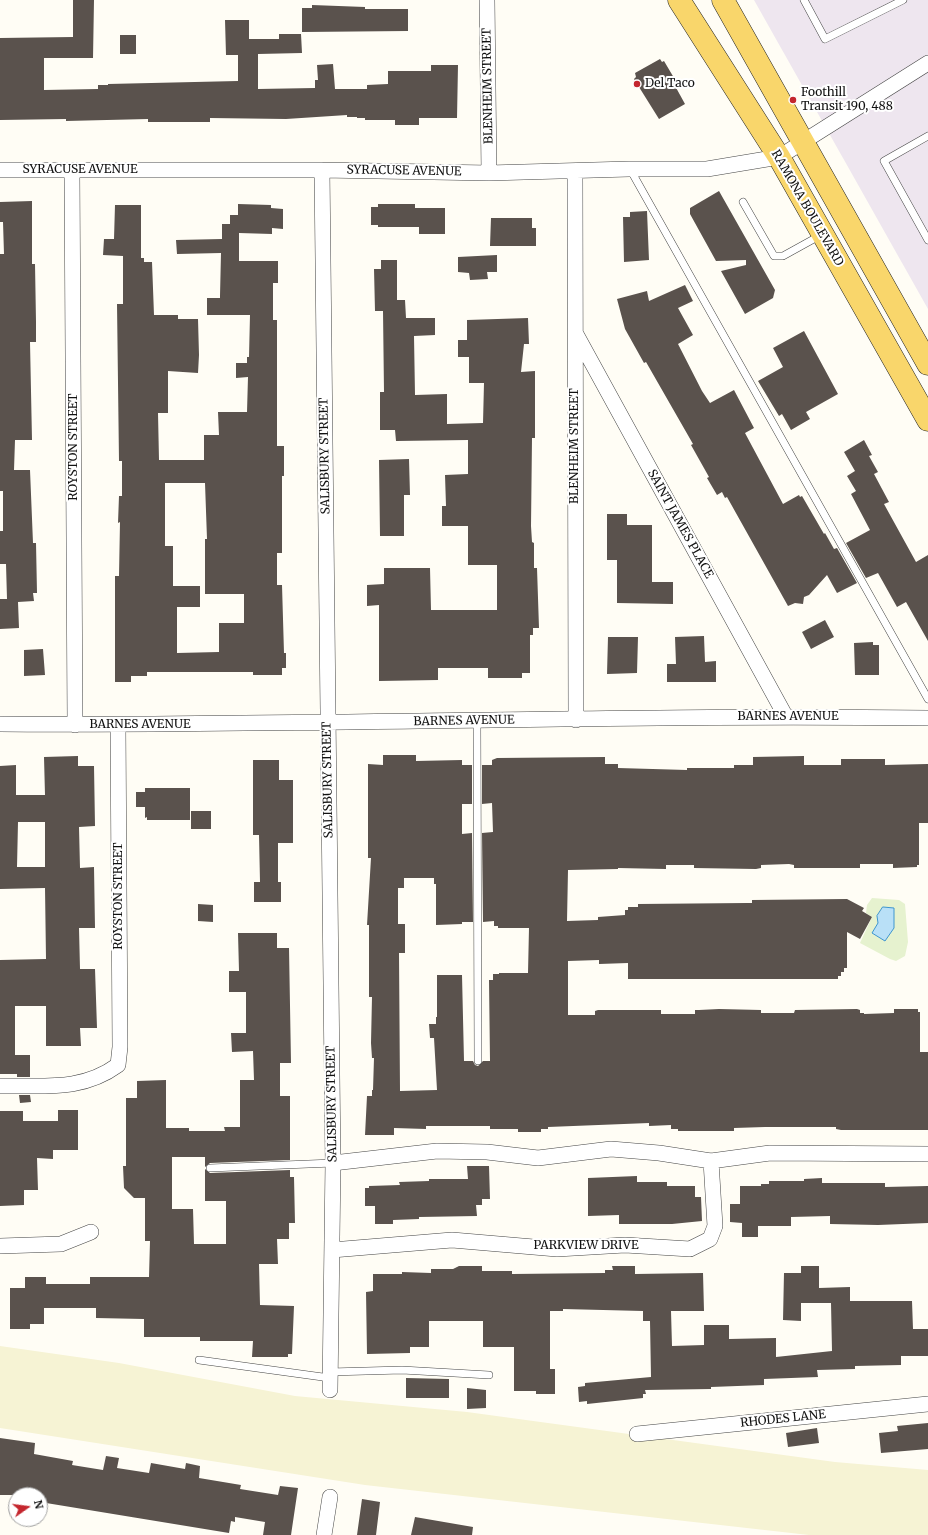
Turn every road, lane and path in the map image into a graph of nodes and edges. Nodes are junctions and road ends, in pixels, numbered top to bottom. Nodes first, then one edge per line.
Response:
1 (487, 0) edge
2 (679, 0) edge
3 (723, 0) edge
4 (804, 0) edge
5 (903, 0) edge
6 (928, 64) edge
7 (928, 136) edge
8 (803, 142) junction
9 (779, 157) junction
10 (629, 169) junction
11 (0, 170) edge
12 (72, 170) junction
13 (322, 170) junction
14 (575, 171) junction
15 (489, 173) junction
16 (743, 202) dead end
17 (823, 234) junction
18 (928, 240) edge
19 (575, 331) junction
20 (928, 364) edge
21 (928, 420) edge
22 (928, 699) edge
23 (786, 717) junction
24 (928, 718) edge
25 (576, 720) junction
26 (477, 721) junction
27 (327, 722) junction
28 (0, 724) edge
29 (76, 725) junction
30 (118, 726) junction
31 (478, 1061) dead end
32 (0, 1086) edge
33 (928, 1154) edge
34 (711, 1161) junction
35 (333, 1163) junction
36 (210, 1168) dead end
37 (91, 1232) dead end
38 (0, 1246) edge
39 (332, 1250) junction
40 (199, 1360) dead end
41 (490, 1375) dead end
42 (330, 1380) junction
43 (928, 1404) edge
44 (637, 1434) dead end
45 (330, 1497) dead end
46 (324, 1535) edge

1 - 15 street, BLENHEIM STREET
2 - 9 main road, RAMONA BOULEVARD
3 - 8 main road
4 - 5 lane
6 - 8 street, SYRACUSE AVENUE
7 - 18 lane
8 - 9 street, SYRACUSE AVENUE
8 - 20 main road
9 - 10 street, SYRACUSE AVENUE
9 - 17 main road, RAMONA BOULEVARD
10 - 14 street, SYRACUSE AVENUE
10 - 22 lane
11 - 12 street, SYRACUSE AVENUE
12 - 13 street, SYRACUSE AVENUE
12 - 29 street, ROYSTON STREET
13 - 15 street, SYRACUSE AVENUE
13 - 27 street, SALISBURY STREET
14 - 15 street, SYRACUSE AVENUE
14 - 19 street, BLENHEIM STREET
16 - 17 lane
17 - 21 main road, RAMONA BOULEVARD
19 - 23 street, SAINT JAMES PLACE
19 - 25 street, BLENHEIM STREET
23 - 24 street, BARNES AVENUE
23 - 25 street, BARNES AVENUE
25 - 26 street, BARNES AVENUE
26 - 27 street, BARNES AVENUE
26 - 31 lane
27 - 30 street, BARNES AVENUE
27 - 35 street, SALISBURY STREET
28 - 29 street, BARNES AVENUE
29 - 30 street, BARNES AVENUE
30 - 32 street, ROYSTON STREET
33 - 34 street
34 - 35 street
34 - 39 street, PARKVIEW DRIVE
35 - 36 lane
35 - 39 street, SALISBURY STREET
37 - 38 street
39 - 42 street, SALISBURY STREET
40 - 42 lane
41 - 42 lane
43 - 44 street, RHODES LANE
45 - 46 street

